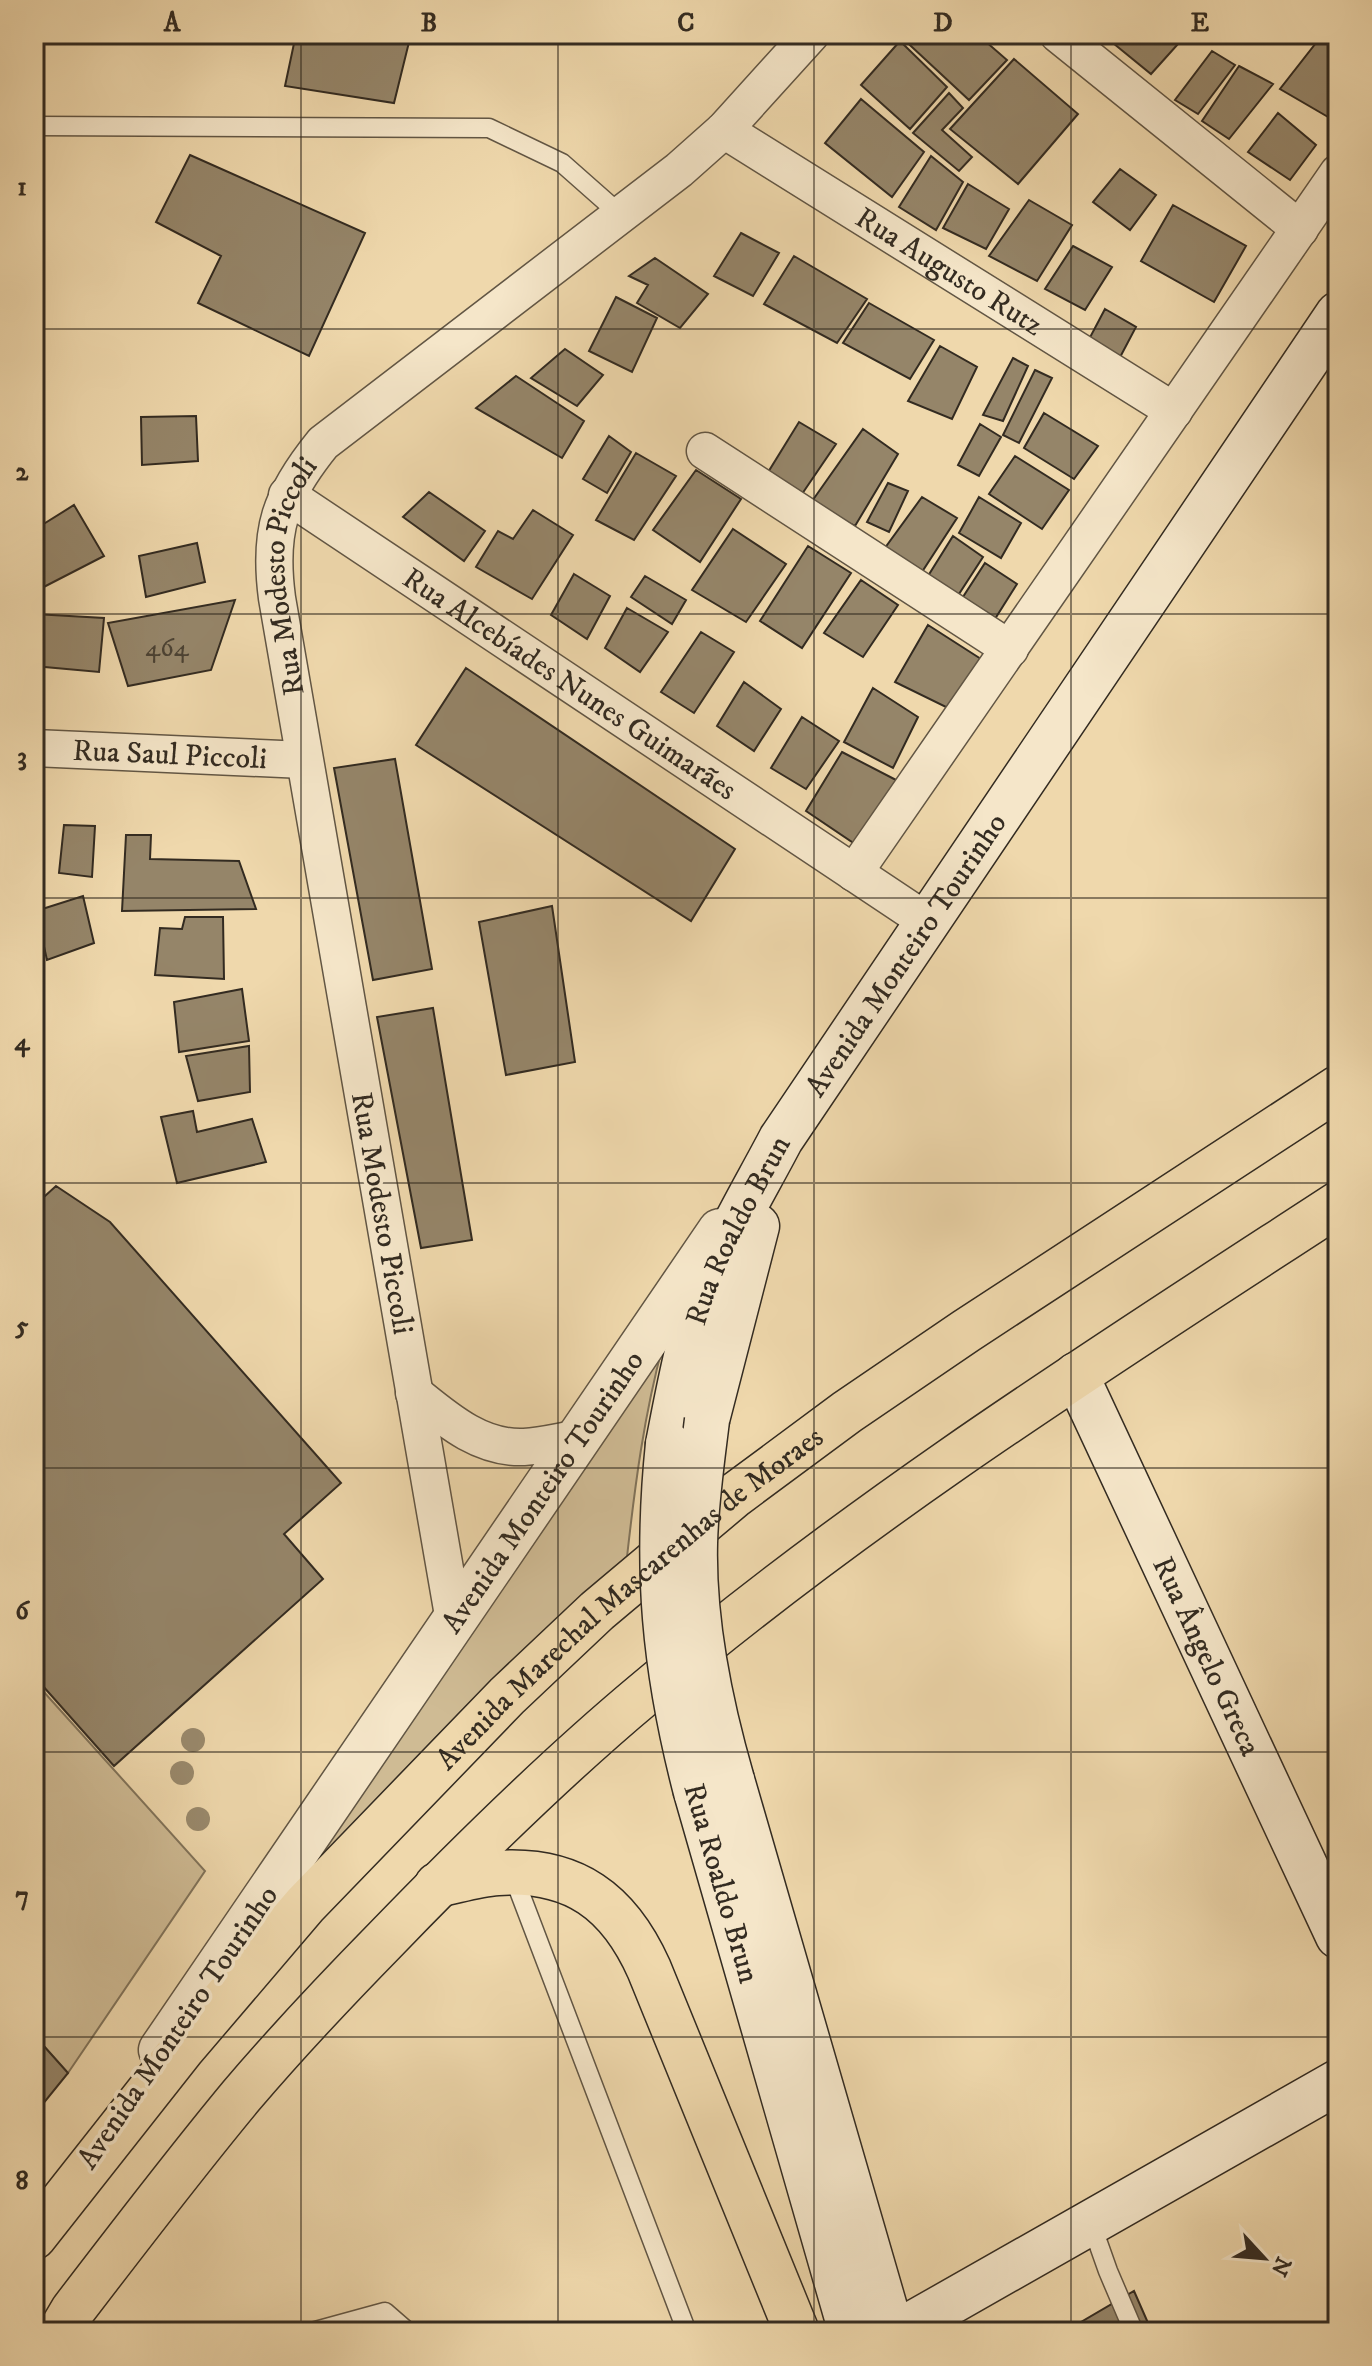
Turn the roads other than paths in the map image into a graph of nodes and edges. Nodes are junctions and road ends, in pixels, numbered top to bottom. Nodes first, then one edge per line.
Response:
1 (811, 34) edge
2 (1058, 34) edge
3 (34, 126) edge
4 (724, 130) junction
5 (1338, 173) edge
6 (622, 216) junction
7 (1300, 229) junction
8 (1338, 314) edge
9 (1174, 411) junction
10 (705, 451) dead end
11 (287, 495) junction
12 (1010, 649) junction
13 (34, 748) edge
14 (304, 760) junction
15 (854, 873) junction
16 (928, 922) junction
17 (1338, 1088) edge
18 (781, 1139) junction
19 (1338, 1204) edge
20 (1076, 1375) junction
21 (414, 1393) junction
22 (580, 1438) junction
23 (454, 1621) junction
24 (714, 1786) junction
25 (513, 1873) junction
26 (437, 1885) junction
27 (1338, 1936) edge
28 (1338, 2082) edge
29 (1091, 2223) junction
30 (37, 2233) edge
31 (60, 2332) edge
32 (312, 2332) edge
33 (408, 2332) edge
34 (687, 2332) edge
35 (797, 2332) edge
36 (851, 2332) edge
37 (895, 2332) edge
38 (1134, 2332) edge

1 - 4 street, Rua Modesto Piccoli
2 - 7 street
3 - 6 lane
4 - 6 street, Rua Modesto Piccoli
4 - 9 street, Rua Augusto Rutz
5 - 7 street
6 - 11 street, Rua Modesto Piccoli
7 - 9 street
8 - 16 main road, Avenida Monteiro Tourinho
9 - 12 street
10 - 12 street
11 - 14 street, Rua Modesto Piccoli
11 - 15 street, Rua Alcebíades Nunes Guimarães
12 - 15 street
13 - 14 street, Rua Saul Piccoli
14 - 21 street, Rua Modesto Piccoli
15 - 16 street, Rua Alcebíades Nunes Guimarães
16 - 18 main road, Avenida Monteiro Tourinho
17 - 30 highway, Avenida Marechal Mascarenhas de Moraes
18 - 22 main road, Avenida Monteiro Tourinho
18 - 24 main road, Rua Roaldo Brun, bridge
18 - 24 main road, Rua Roaldo Brun, bridge
19 - 20 highway
20 - 26 highway
20 - 27 main road, Rua Ângelo Greca
21 - 22 street
21 - 23 street, Rua Modesto Piccoli
22 - 23 main road, Avenida Monteiro Tourinho
23 - 30 main road, Avenida Monteiro Tourinho
24 - 36 main road, Rua Roaldo Brun
24 - 37 main road, Rua Roaldo Brun
25 - 26 highway
25 - 34 lane
25 - 35 highway
26 - 31 highway
28 - 29 main road
29 - 37 main road
29 - 38 lane
32 - 33 lane

